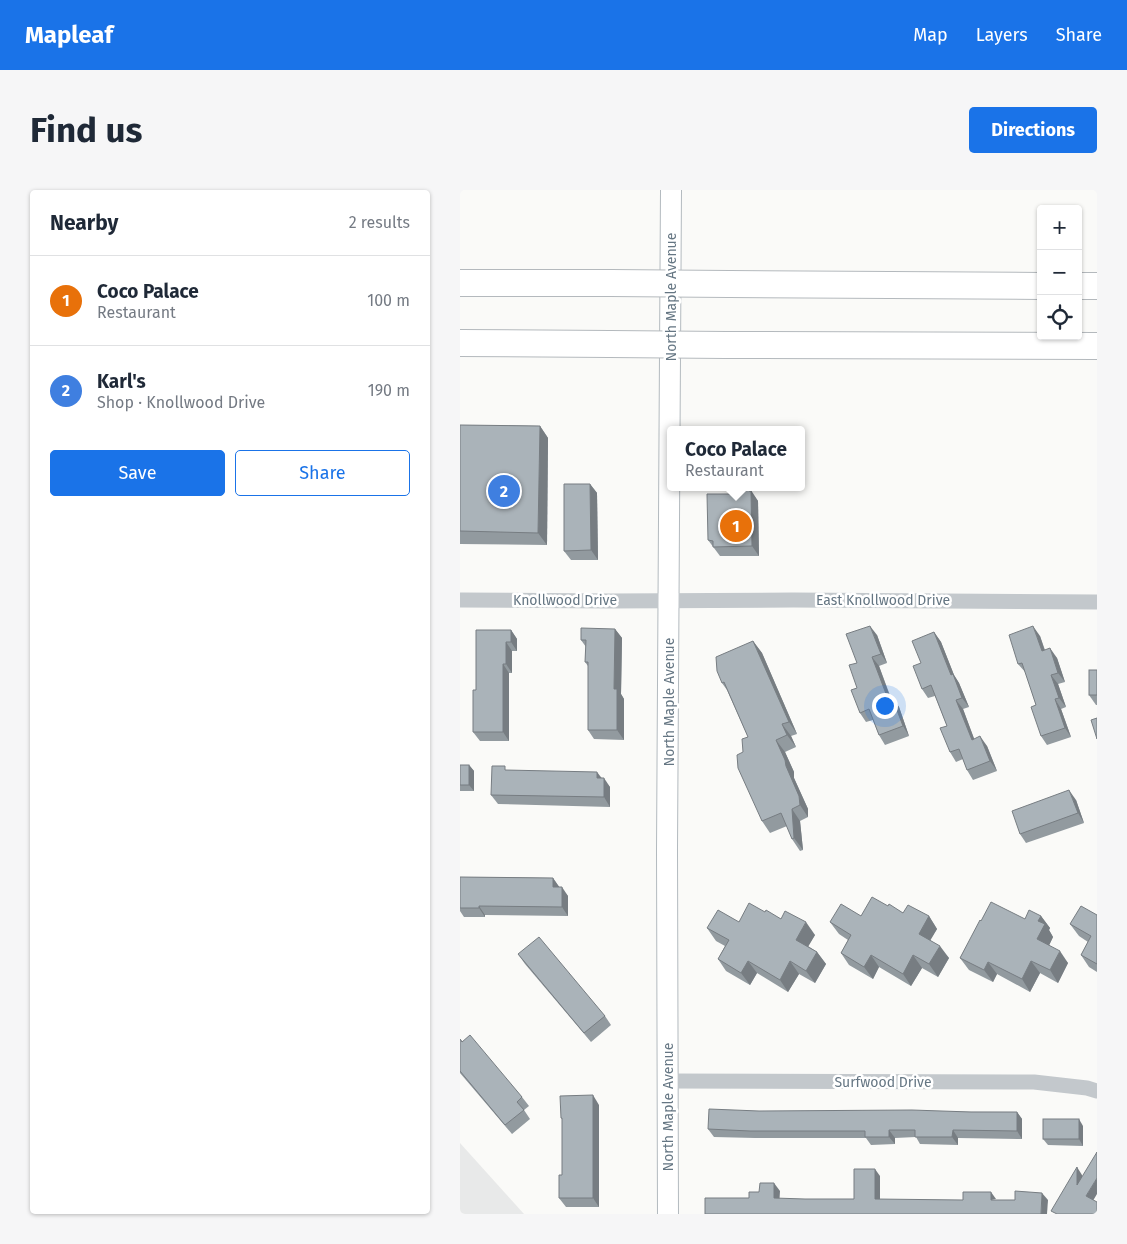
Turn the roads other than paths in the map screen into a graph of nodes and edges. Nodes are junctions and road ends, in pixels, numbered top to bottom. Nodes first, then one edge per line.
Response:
1 (671, 190) edge
2 (460, 283) edge
3 (1037, 286) edge
4 (1082, 286) edge
5 (1097, 286) edge
6 (460, 343) edge
7 (1097, 346) edge
8 (670, 426) edge
9 (670, 491) edge
10 (460, 600) edge
11 (670, 600) junction
12 (1097, 602) edge
13 (668, 1081) junction
14 (1097, 1091) edge
15 (668, 1214) edge

1 - 8 street, North Maple Avenue
2 - 3 highway, bridge
4 - 5 highway
6 - 7 highway, bridge
9 - 11 street, North Maple Avenue
10 - 11 street, Knollwood Drive
11 - 12 street, East Knollwood Drive
11 - 13 street, North Maple Avenue
13 - 14 street, Surfwood Drive
13 - 15 street, North Maple Avenue

